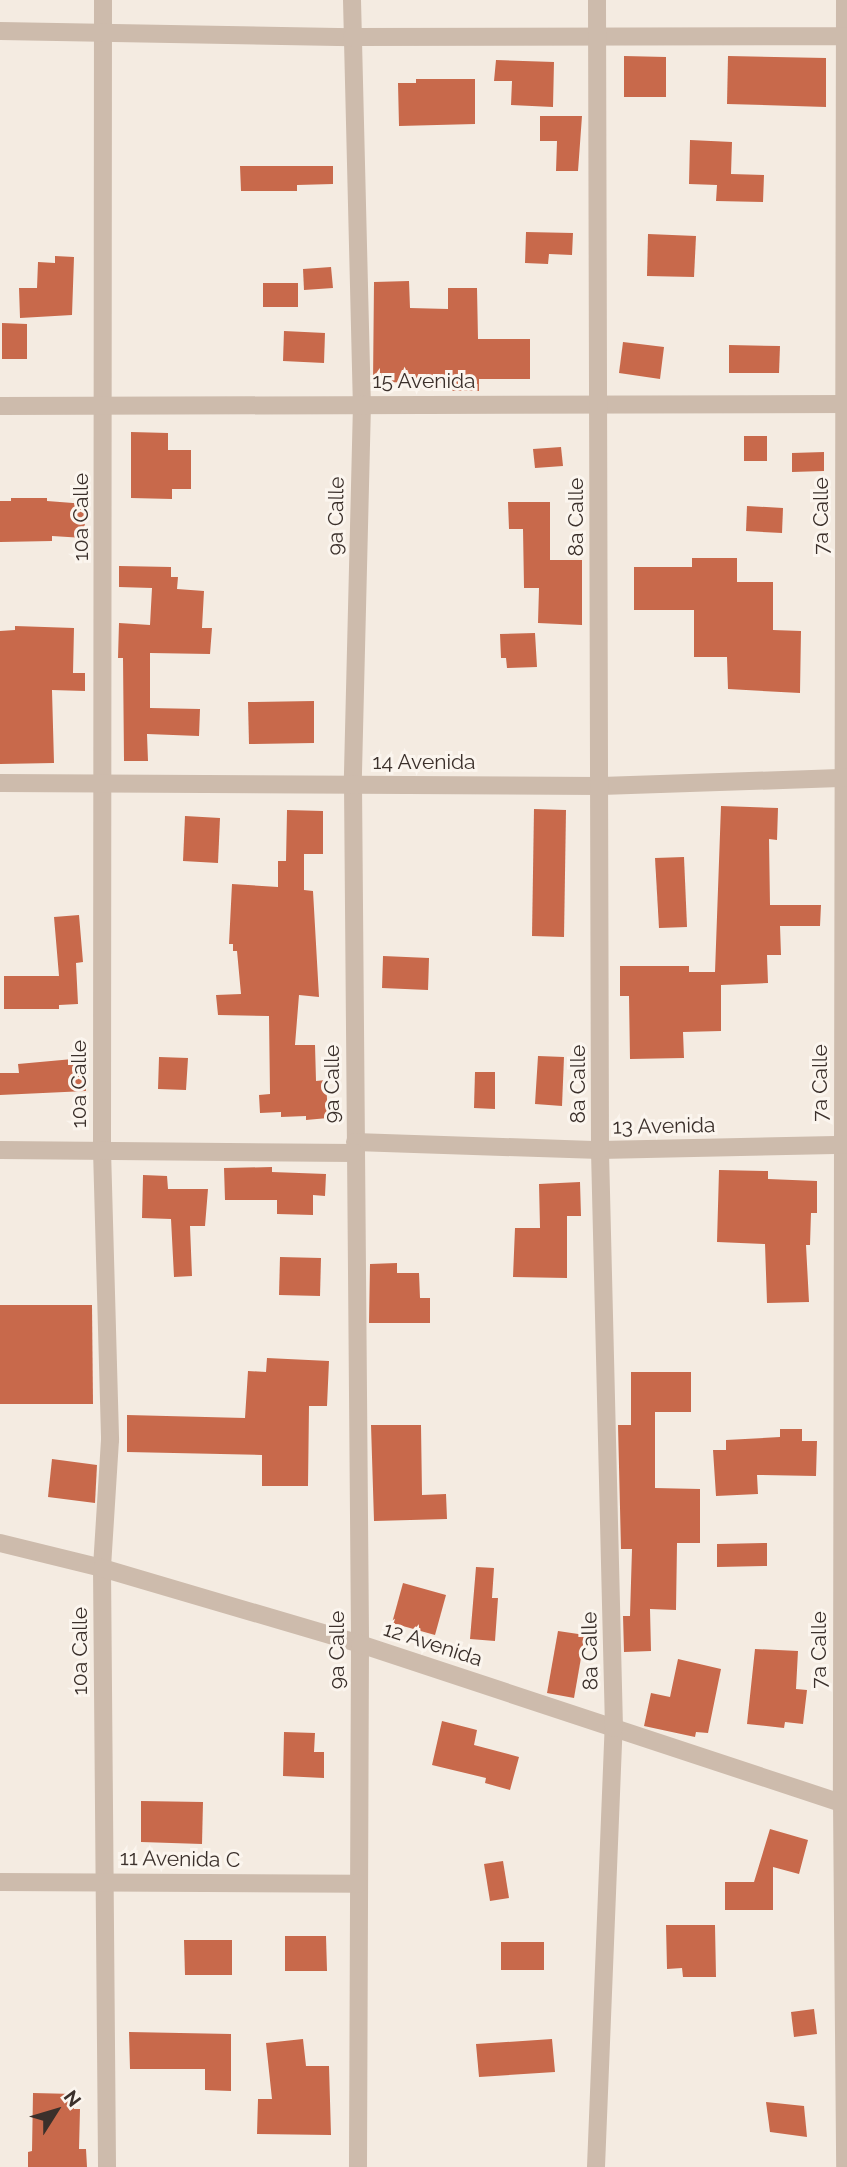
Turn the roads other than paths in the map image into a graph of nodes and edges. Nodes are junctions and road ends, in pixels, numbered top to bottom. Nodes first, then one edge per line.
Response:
1 (103, 0) edge
2 (352, 0) edge
3 (597, 0) edge
4 (845, 0) edge
5 (102, 31) junction
6 (0, 32) edge
7 (597, 36) junction
8 (846, 36) edge
9 (352, 37) junction
10 (362, 404) junction
11 (598, 404) junction
12 (845, 404) edge
13 (104, 405) junction
14 (0, 406) edge
15 (845, 778) edge
16 (0, 783) edge
17 (353, 784) junction
18 (103, 785) junction
19 (601, 786) junction
20 (845, 1145) edge
21 (355, 1148) junction
22 (0, 1150) edge
23 (102, 1150) junction
24 (600, 1150) junction
25 (0, 1543) edge
26 (102, 1568) junction
27 (360, 1644) junction
28 (614, 1728) junction
29 (844, 1804) edge
30 (105, 1881) junction
31 (0, 1882) edge
32 (359, 1884) junction
33 (107, 2167) edge
34 (358, 2167) edge
35 (596, 2167) edge
36 (845, 2167) edge

1 - 5 street, 10a Calle
2 - 9 street, 9a Calle
3 - 7 street, 8a Calle
4 - 8 street, 7a Calle
5 - 6 street
5 - 9 street
5 - 13 street, 10a Calle
7 - 8 street
7 - 9 street
7 - 11 street, 8a Calle
8 - 12 street, 7a Calle
9 - 10 street, 9a Calle
10 - 11 street, 15 Avenida
10 - 13 street, 15 Avenida
10 - 17 street, 9a Calle
11 - 12 street, 15 Avenida
11 - 19 street, 8a Calle
12 - 15 street, 7a Calle
13 - 14 street, 15 Avenida
13 - 18 street, 10a Calle
15 - 19 street, 14 Avenida
15 - 20 street, 7a Calle
16 - 18 street, 14 Avenida
17 - 18 street, 14 Avenida
17 - 19 street, 14 Avenida
17 - 21 street, 9a Calle
18 - 23 street, 10a Calle
19 - 24 street, 8a Calle
20 - 24 street, 13 Avenida
20 - 29 street, 7a Calle
21 - 23 street, 13 Avenida
21 - 24 street, 13 Avenida
21 - 27 street, 9a Calle
22 - 23 street, 13 Avenida
23 - 26 street, 10a Calle
24 - 28 street, 8a Calle
25 - 26 street, 12 Avenida
26 - 27 street, 12 Avenida
26 - 30 street, 10a Calle
27 - 28 street, 12 Avenida
27 - 32 street, 9a Calle
28 - 29 street, 12 Avenida
28 - 35 street, 8a Calle
29 - 36 street, 7a Calle
30 - 31 street, 11 Avenida C
30 - 32 street, 11 Avenida C
30 - 33 street, 10a Calle
32 - 34 street, 9a Calle

